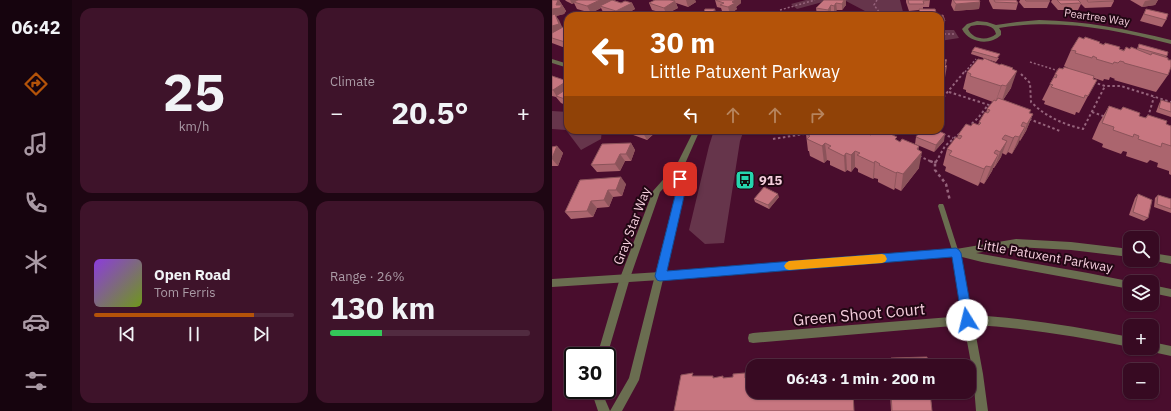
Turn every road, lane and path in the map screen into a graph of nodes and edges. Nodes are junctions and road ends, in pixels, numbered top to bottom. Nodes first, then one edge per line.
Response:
1 (815, 0) edge
2 (877, 0) edge
3 (778, 12) edge
4 (879, 12) edge
5 (994, 27) junction
6 (967, 33) junction
7 (944, 34) edge
8 (1171, 42) edge
9 (976, 59) edge
10 (552, 61) edge
11 (1030, 62) dead end
12 (564, 65) edge
13 (1060, 72) edge
14 (1021, 74) dead end
15 (1090, 81) edge
16 (1105, 86) junction
17 (950, 92) junction
18 (944, 97) edge
19 (1154, 97) junction
20 (1171, 102) edge
21 (988, 105) junction
22 (995, 108) edge
23 (1092, 112) junction
24 (1024, 118) edge
25 (1112, 119) edge
26 (1148, 120) edge
27 (967, 128) edge
28 (1060, 130) dead end
29 (962, 132) edge
30 (695, 134) edge
31 (806, 134) edge
32 (896, 134) edge
33 (943, 134) edge
34 (953, 138) junction
35 (773, 139) dead end
36 (888, 142) edge
37 (915, 154) edge
38 (935, 163) junction
39 (680, 166) junction
40 (951, 205) dead end
41 (941, 206) dead end
42 (1123, 252) edge
43 (956, 253) junction
44 (1159, 258) edge
45 (1171, 260) edge
46 (660, 276) junction
47 (626, 278) junction
48 (552, 283) edge
49 (1123, 284) edge
50 (1159, 290) edge
51 (1171, 293) edge
52 (967, 320) junction
53 (752, 338) dead end
54 (1123, 341) edge
55 (605, 347) edge
56 (1159, 348) edge
57 (1171, 351) edge
58 (599, 399) edge
59 (604, 411) edge
60 (616, 411) edge
61 (982, 411) edge

1 - 3 path
2 - 4 path
5 - 6 street, Peartree Way
5 - 6 street
5 - 8 street, Peartree Way
6 - 7 path
9 - 17 path
10 - 12 street
11 - 13 path
14 - 23 path
15 - 16 path
16 - 19 path
16 - 23 path
17 - 18 path
17 - 21 path
19 - 20 path
19 - 26 path
21 - 22 path
21 - 27 path
23 - 25 path
24 - 28 path
29 - 34 path
30 - 39 street, Gray Star Way
31 - 35 path
32 - 36 path
33 - 34 path
34 - 38 path
37 - 38 path
38 - 40 path
39 - 46 street, Gray Star Way
39 - 47 street, Gray Star Way
41 - 43 lane
42 - 43 street, Little Patuxent Parkway
43 - 46 street, Little Patuxent Parkway
43 - 49 street, Little Patuxent Parkway
43 - 52 street
44 - 45 street
46 - 47 street, Little Patuxent Parkway
46 - 60 street, Gray Star Way
47 - 48 street, Little Patuxent Parkway
47 - 55 street, Gray Star Way
50 - 51 street
52 - 53 street, Green Shoot Court
52 - 54 street, Green Shoot Court
52 - 61 street
56 - 57 street
58 - 59 street

